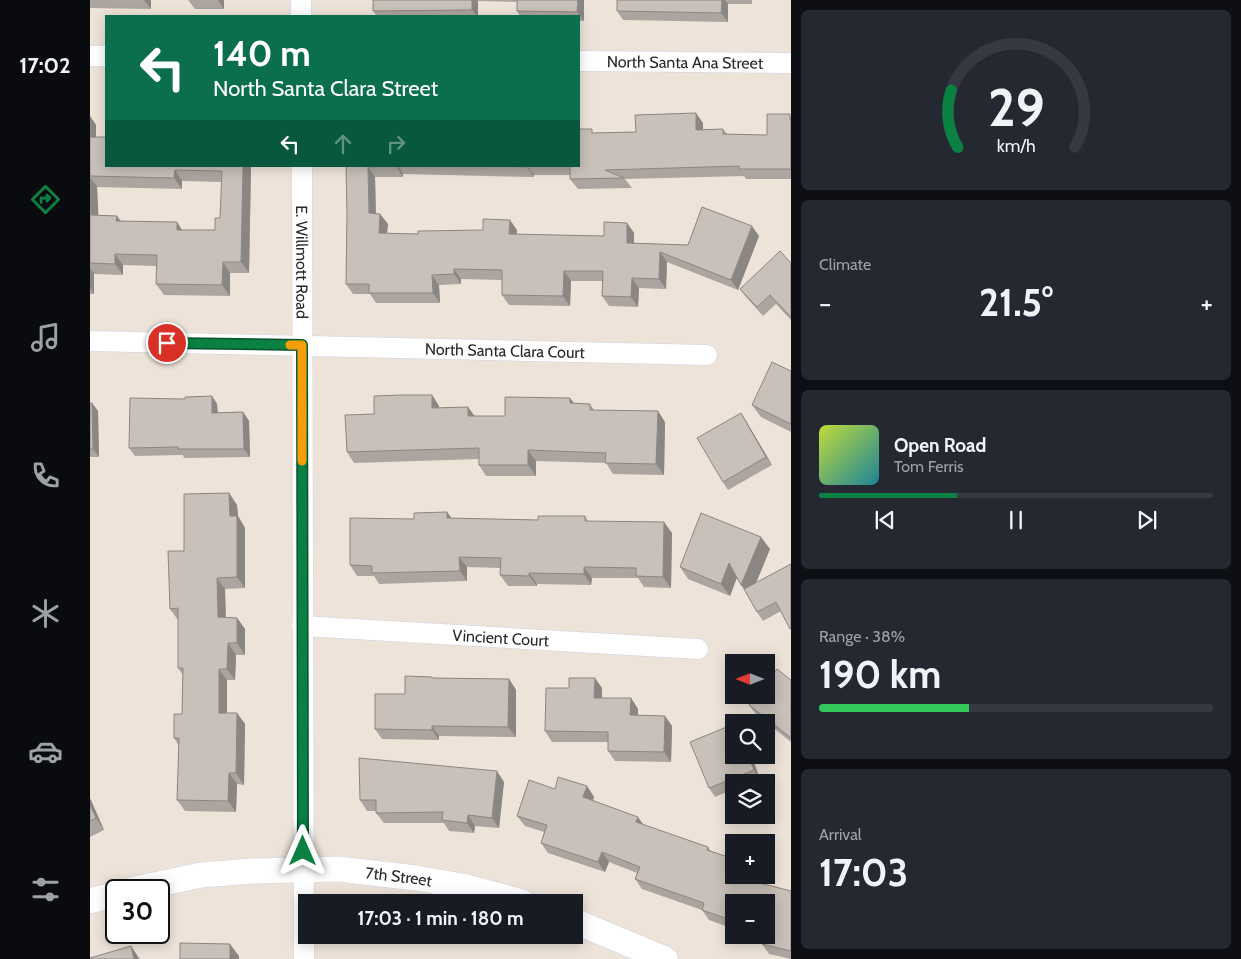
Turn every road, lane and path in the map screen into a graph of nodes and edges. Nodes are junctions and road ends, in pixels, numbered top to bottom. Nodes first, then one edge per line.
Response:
1 (301, 0) edge
2 (301, 15) edge
3 (90, 56) edge
4 (105, 56) edge
5 (580, 61) edge
6 (791, 63) edge
7 (302, 167) edge
8 (90, 341) edge
9 (302, 345) junction
10 (707, 355) dead end
11 (302, 626) junction
12 (698, 649) dead end
13 (303, 869) junction
14 (170, 882) edge
15 (493, 894) edge
16 (105, 897) edge
17 (90, 901) edge
18 (583, 925) edge
19 (304, 959) edge
20 (665, 959) edge

1 - 2 street
3 - 4 street
5 - 6 street, North Santa Ana Street
7 - 9 street, E. Willmott Road
8 - 9 street, North Santa Clara Court
9 - 10 street, North Santa Clara Court
9 - 11 street, E. Willmott Road
11 - 12 street, Vincient Court
11 - 13 street, E. Willmott Road
13 - 14 street, 7th Street
13 - 15 street, 7th Street
13 - 19 street, E. Willmott Road
16 - 17 street
18 - 20 street

